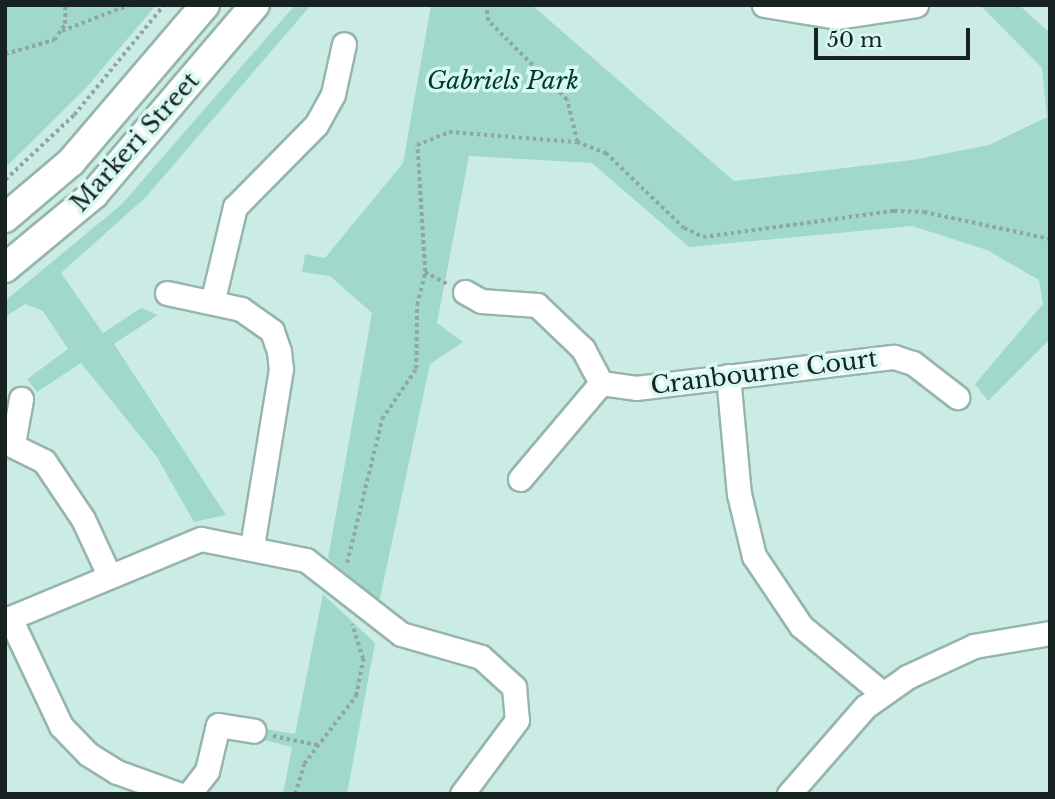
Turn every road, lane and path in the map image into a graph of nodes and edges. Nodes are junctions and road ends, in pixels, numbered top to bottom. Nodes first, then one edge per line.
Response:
1 (65, 5) edge
2 (129, 5) edge
3 (164, 5) edge
4 (205, 5) edge
5 (255, 5) edge
6 (486, 5) edge
7 (764, 5) edge
8 (916, 5) edge
9 (62, 31) junction
10 (344, 44) dead end
11 (5, 54) edge
12 (577, 142) junction
13 (5, 180) edge
14 (5, 218) edge
15 (1050, 239) edge
16 (5, 268) edge
17 (465, 292) dead end
18 (167, 293) dead end
19 (212, 299) junction
20 (728, 376) junction
21 (601, 383) junction
22 (957, 397) dead end
23 (21, 399) dead end
24 (9, 443) edge
25 (520, 479) dead end
26 (252, 546) junction
27 (108, 575) junction
28 (341, 588) junction
29 (8, 619) edge
30 (1050, 633) edge
31 (882, 692) junction
32 (254, 732) joint
33 (318, 746) junction
34 (178, 794) edge
35 (189, 794) edge
36 (295, 794) edge
37 (462, 794) edge
38 (789, 794) edge

1 - 9 path
2 - 9 path
3 - 13 path
4 - 14 main road, Markeri Street
5 - 16 main road, Markeri Street
6 - 12 path
7 - 8 street
9 - 11 path
10 - 19 street
12 - 15 path
12 - 28 path
17 - 21 street
18 - 19 street
19 - 26 street
20 - 21 street, Cranbourne Court
20 - 22 street, Cranbourne Court
20 - 31 street
21 - 25 street
23 - 24 street
24 - 27 street
26 - 27 street
26 - 28 street
27 - 29 street
28 - 33 path
28 - 37 street
29 - 34 street
30 - 31 street
31 - 38 street
32 - 33 path
32 - 35 street
33 - 36 path

